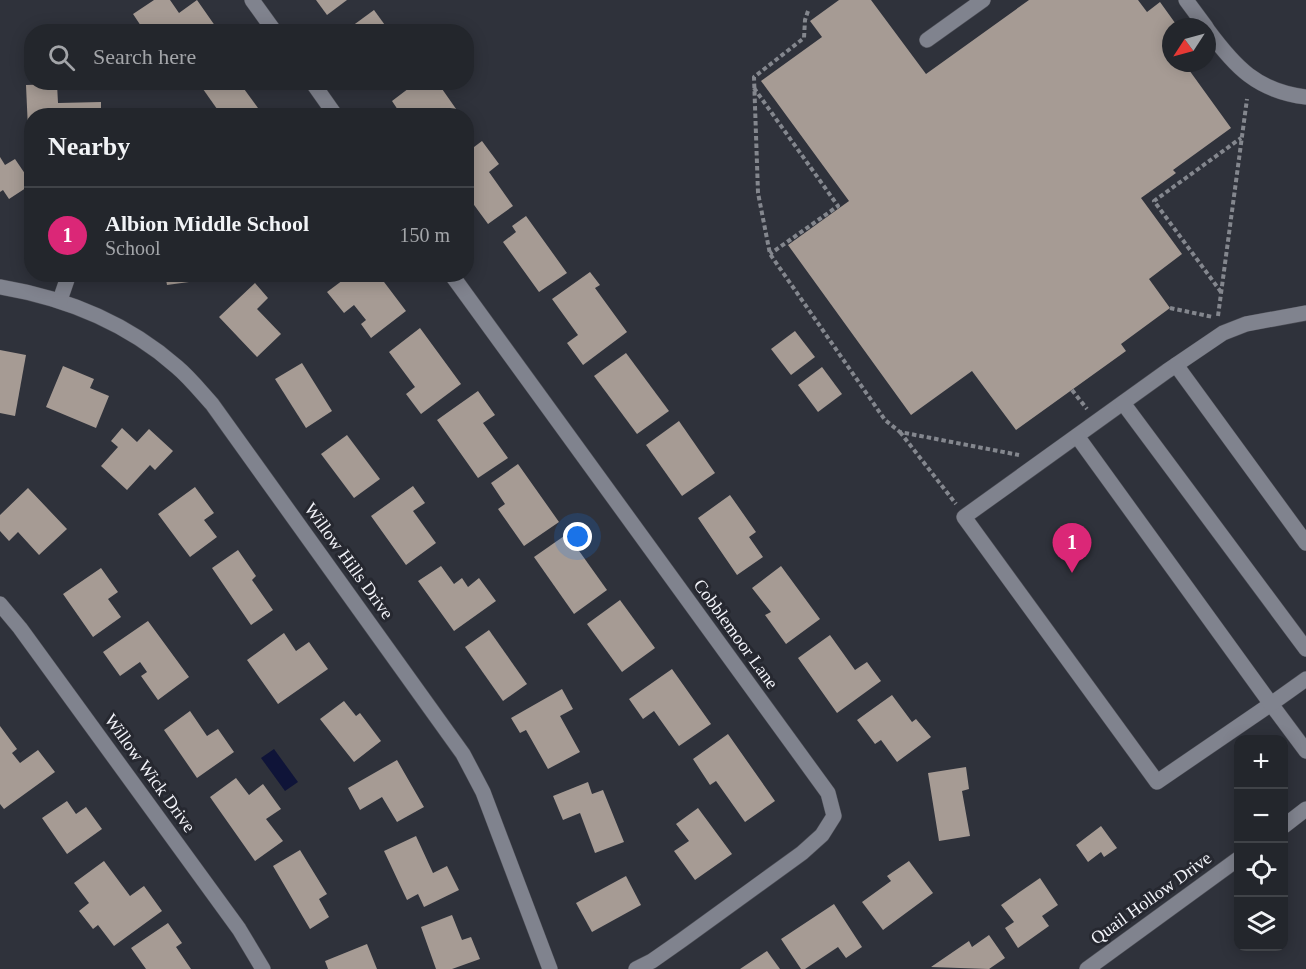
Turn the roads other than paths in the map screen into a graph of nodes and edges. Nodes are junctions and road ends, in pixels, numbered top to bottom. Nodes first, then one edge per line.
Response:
1 (252, 0) edge
2 (983, 0) edge
3 (1186, 0) edge
4 (1199, 18) edge
5 (269, 24) edge
6 (927, 40) dead end
7 (1216, 40) edge
8 (318, 90) edge
9 (1306, 98) edge
10 (330, 108) edge
11 (66, 282) edge
12 (457, 282) edge
13 (0, 287) edge
14 (60, 300) junction
15 (1306, 314) edge
16 (1176, 365) junction
17 (1123, 403) junction
18 (1077, 436) junction
19 (1306, 543) edge
20 (0, 604) edge
21 (1306, 649) edge
22 (1306, 679) edge
23 (1271, 704) junction
24 (1306, 751) edge
25 (1306, 809) edge
26 (1288, 823) edge
27 (1234, 863) edge
28 (263, 969) edge
29 (550, 969) edge
30 (636, 969) edge
31 (1088, 969) edge

1 - 5 street
2 - 6 street
3 - 4 street
7 - 9 street
8 - 10 street
11 - 14 street
12 - 30 street, Cobblemoor Lane
13 - 14 street, Willow Hills Drive
14 - 29 street, Willow Hills Drive
15 - 16 street
16 - 17 street
16 - 19 street
17 - 18 street
17 - 21 street
18 - 23 street
18 - 23 street
20 - 28 street, Willow Wick Drive
22 - 23 street
23 - 24 street
25 - 26 street
27 - 31 street, Quail Hollow Drive

